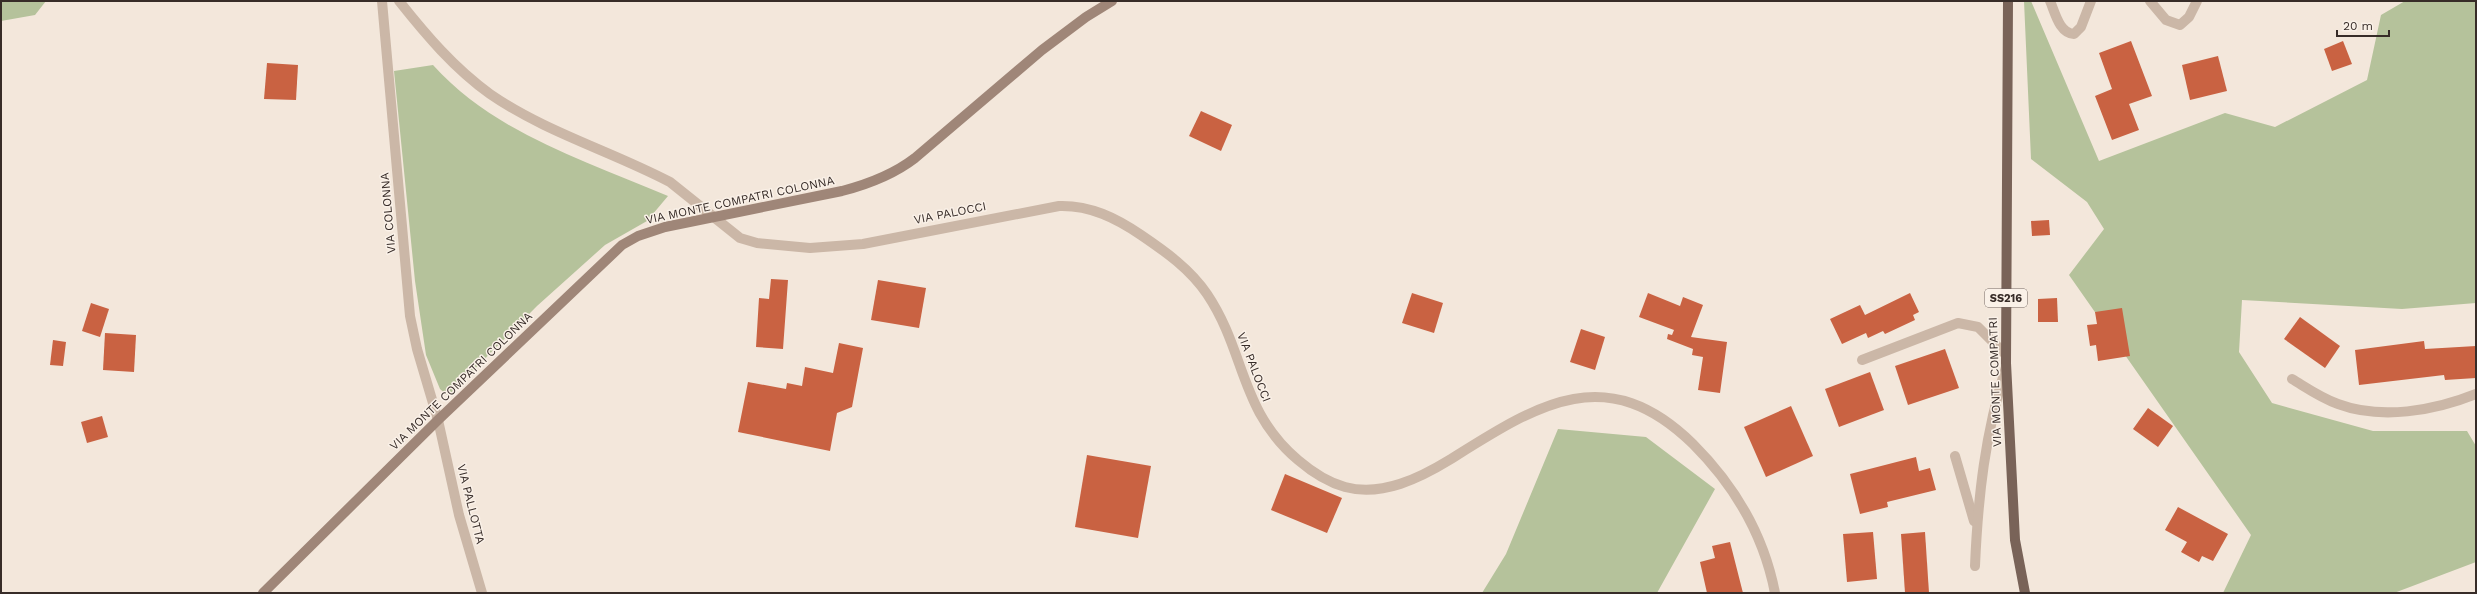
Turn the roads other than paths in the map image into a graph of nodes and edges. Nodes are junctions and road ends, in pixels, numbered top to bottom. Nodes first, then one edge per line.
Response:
1 (382, 1) edge
2 (399, 1) edge
3 (1112, 1) edge
4 (2008, 1) edge
5 (2050, 1) edge
6 (2091, 1) edge
7 (2150, 1) edge
8 (2198, 1) edge
9 (713, 217) junction
10 (2006, 355) junction
11 (1862, 360) dead end
12 (2006, 367) junction
13 (2292, 379) dead end
14 (2476, 394) edge
15 (438, 420) junction
16 (1955, 456) dead end
17 (1976, 528) junction
18 (1975, 566) dead end
19 (263, 593) edge
20 (482, 593) edge
21 (1775, 593) edge
22 (2025, 593) edge

1 - 15 street, VIA COLONNA
2 - 9 street, VIA PALOCCI
3 - 9 street, VIA MONTE COMPATRI COLONNA
4 - 10 main road, VIA MONTE COMPATRI / SS216
5 - 6 street
7 - 8 street
9 - 15 street, VIA MONTE COMPATRI COLONNA
9 - 21 street, VIA PALOCCI
10 - 11 street
10 - 12 main road, VIA MONTE COMPATRI / SS216
12 - 17 street
12 - 22 main road, VIA MONTE COMPATRI / SS216
13 - 14 street
15 - 19 street, VIA MONTE COMPATRI COLONNA
15 - 20 street, VIA PALLOTTA
16 - 17 street
17 - 18 street

